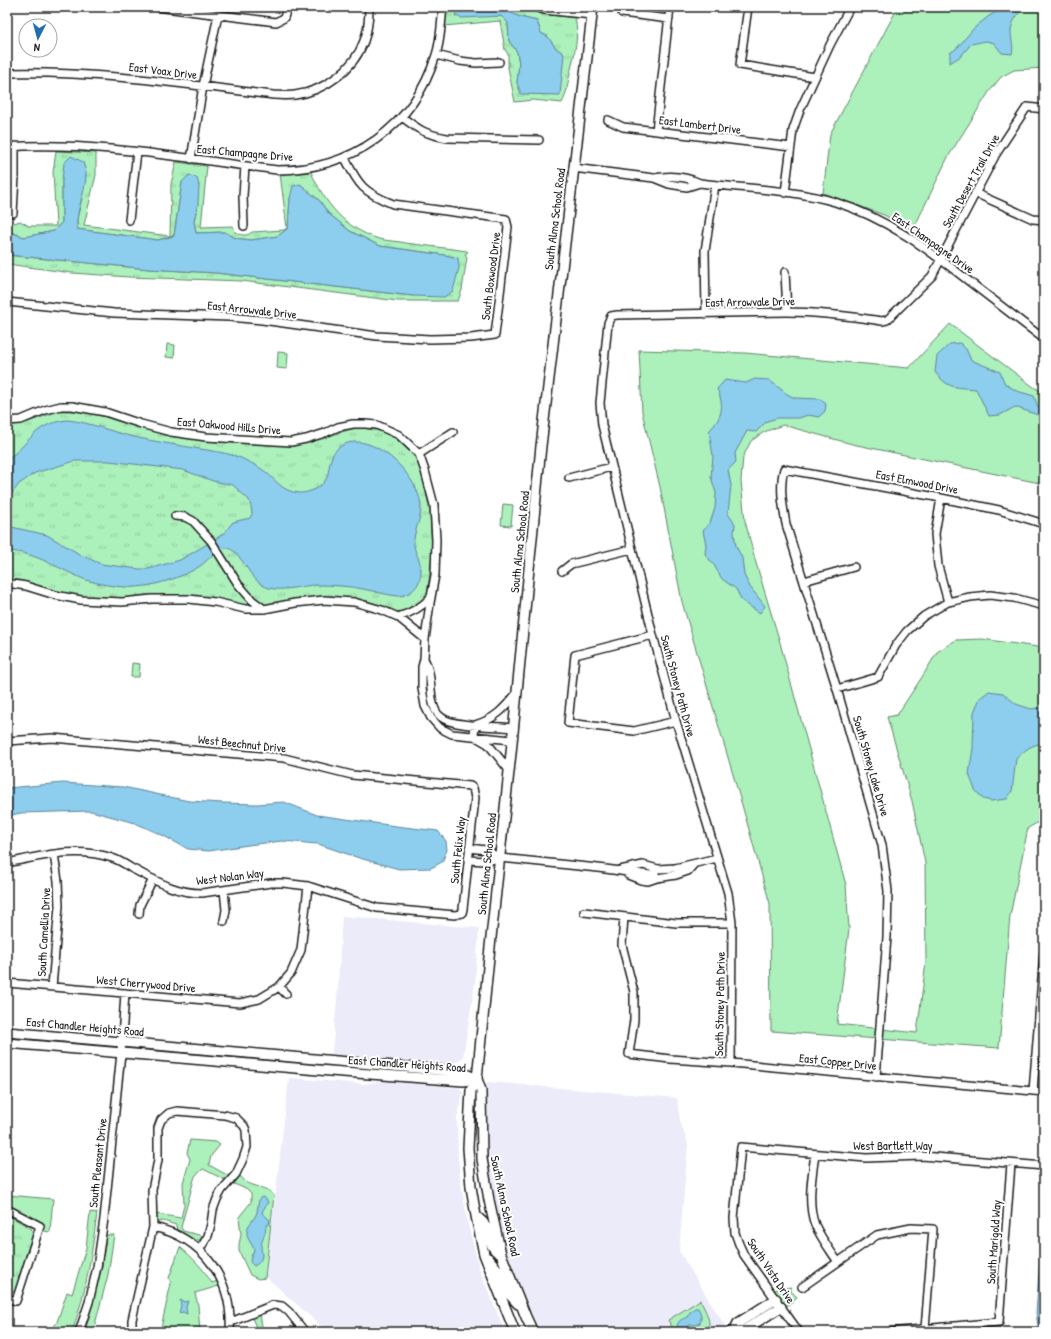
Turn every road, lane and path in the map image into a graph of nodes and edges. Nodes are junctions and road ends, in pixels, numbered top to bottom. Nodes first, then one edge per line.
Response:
1 (157, 7) edge
2 (286, 7) edge
3 (370, 7) edge
4 (443, 7) edge
5 (535, 7) edge
6 (670, 7) edge
7 (748, 7) edge
8 (850, 7) edge
9 (592, 11) edge
10 (622, 13) dead end
11 (218, 15) junction
12 (669, 19) junction
13 (436, 55) junction
14 (499, 62) dead end
15 (7, 73) edge
16 (815, 77) junction
17 (203, 86) junction
18 (1044, 109) edge
19 (402, 118) junction
20 (608, 120) dead end
21 (656, 131) junction
22 (539, 140) dead end
23 (11, 146) edge
24 (791, 147) junction
25 (137, 152) junction
26 (345, 158) junction
27 (191, 159) junction
28 (245, 166) junction
29 (573, 168) junction
30 (677, 177) junction
31 (654, 178) junction
32 (700, 183) junction
33 (676, 185) junction
34 (715, 185) junction
35 (785, 193) junction
36 (975, 193) junction
37 (13, 213) dead end
38 (129, 220) dead end
39 (1044, 220) edge
40 (244, 226) dead end
41 (941, 259) junction
42 (786, 272) dead end
43 (7, 302) edge
44 (787, 312) junction
45 (706, 314) junction
46 (611, 316) joint
47 (888, 320) joint
48 (495, 335) joint
49 (1044, 339) edge
50 (7, 421) edge
51 (453, 432) dead end
52 (419, 454) junction
53 (611, 467) junction
54 (784, 469) joint
55 (569, 478) dead end
56 (941, 498) junction
57 (175, 516) dead end
58 (1044, 524) edge
59 (632, 549) junction
60 (854, 566) dead end
61 (562, 571) dead end
62 (804, 581) junction
63 (7, 583) edge
64 (430, 598) junction
65 (948, 602) junction
66 (1044, 606) edge
67 (264, 609) junction
68 (398, 618) junction
69 (653, 635) junction
70 (425, 638) junction
71 (424, 659) junction
72 (837, 689) junction
73 (517, 694) junction
74 (448, 721) junction
75 (676, 721) junction
76 (475, 725) junction
77 (514, 728) junction
78 (445, 730) junction
79 (474, 736) junction
80 (512, 740) junction
81 (7, 742) edge
82 (509, 770) junction
83 (473, 788) joint
84 (470, 848) junction
85 (54, 854) junction
86 (500, 858) junction
87 (717, 858) junction
88 (468, 860) junction
89 (7, 863) edge
90 (694, 864) junction
91 (658, 874) junction
92 (153, 879) junction
93 (308, 886) junction
94 (224, 890) junction
95 (584, 912) dead end
96 (462, 913) joint
97 (139, 914) dead end
98 (624, 917) junction
99 (224, 920) dead end
100 (732, 923) junction
101 (1044, 953) edge
102 (7, 983) edge
103 (52, 987) junction
104 (279, 987) junction
105 (125, 993) junction
106 (286, 994) dead end
107 (7, 1032) edge
108 (121, 1042) junction
109 (7, 1043) edge
110 (121, 1053) junction
111 (730, 1063) junction
112 (876, 1077) junction
113 (477, 1080) junction
114 (1033, 1091) junction
115 (1044, 1092) edge
116 (741, 1147) joint
117 (814, 1154) junction
118 (1011, 1164) junction
119 (1044, 1166) edge
120 (7, 1209) edge
121 (476, 1216) junction
122 (154, 1227) junction
123 (200, 1249) junction
124 (484, 1254) junction
125 (501, 1254) junction
126 (838, 1262) junction
127 (802, 1287) dead end
128 (7, 1298) edge
129 (776, 1299) junction
130 (782, 1307) junction
131 (522, 1308) junction
132 (231, 1322) junction
133 (925, 1329) junction
134 (732, 1331) edge
135 (79, 1332) edge
136 (132, 1332) edge
137 (230, 1332) edge
138 (305, 1332) edge
139 (515, 1332) edge
140 (533, 1332) edge
141 (799, 1332) edge
142 (889, 1332) edge

1 - 11 street
2 - 11 street
3 - 17 street, East Voax Drive
4 - 13 street, East Champagne Drive
5 - 9 street
6 - 12 street
7 - 16 street
8 - 16 street
9 - 29 main road, South Alma School Road
10 - 12 street
11 - 17 street
12 - 21 street
13 - 14 street
13 - 19 street, East Champagne Drive
15 - 17 street, East Voax Drive
16 - 24 street
17 - 27 street
18 - 36 street, South Desert Trail Drive
19 - 22 street
19 - 26 street, East Champagne Drive
20 - 21 street, East Lambert Drive
21 - 24 street, East Lambert Drive
23 - 25 street, East Champagne Drive
23 - 37 street
24 - 35 street
25 - 27 street, East Champagne Drive
25 - 38 street
26 - 28 street, East Champagne Drive
26 - 48 street, South Boxwood Drive
27 - 28 street, East Champagne Drive
28 - 40 street
29 - 31 street, East Champagne Drive
29 - 73 main road, South Alma School Road
30 - 31 street, East Champagne Drive
30 - 32 street, East Champagne Drive
30 - 33 street
31 - 33 street, East Champagne Drive
32 - 33 street, East Champagne Drive
32 - 34 street, East Champagne Drive
34 - 35 street, East Champagne Drive
34 - 45 street
35 - 41 street, East Champagne Drive
36 - 39 street
36 - 41 street, South Desert Trail Drive
41 - 47 street, South Desert Trail Drive
41 - 49 street, East Champagne Drive
42 - 44 street
43 - 48 street, East Arrowvale Drive
44 - 45 street, East Arrowvale Drive
44 - 47 street, East Arrowvale Drive
45 - 46 street, East Arrowvale Drive
46 - 53 street, South Stoney Path Drive
50 - 52 street, East Oakwood Hills Drive
51 - 52 street
52 - 64 street, East Oakwood Hills Drive
53 - 55 street
53 - 59 street, South Stoney Path Drive
54 - 56 street, East Elmwood Drive
54 - 62 street, South Stoney Lake Drive
56 - 58 street, East Elmwood Drive
56 - 65 street
57 - 67 street
59 - 61 street
59 - 69 street, South Stoney Path Drive
60 - 62 street
62 - 72 street, South Stoney Lake Drive
63 - 67 street
64 - 68 street
64 - 70 street, East Oakwood Hills Drive
65 - 66 street
65 - 72 street
67 - 68 street
68 - 70 street
69 - 75 street, South Stoney Path Drive
69 - 75 street
70 - 71 street, East Oakwood Hills Drive
71 - 74 street, East Oakwood Hills Drive
71 - 78 street, East Oakwood Hills Drive
72 - 112 street, South Stoney Lake Drive
73 - 76 street
73 - 77 main road, South Alma School Road
74 - 76 street
74 - 78 street
75 - 87 street, South Stoney Path Drive
76 - 77 street
76 - 79 street
77 - 80 main road, South Alma School Road
78 - 79 street, East Oakwood Hills Drive
79 - 80 street, East Oakwood Hills Drive
79 - 82 street, East Oakwood Hills Drive
80 - 82 main road, South Alma School Road
81 - 83 street, West Beechnut Drive
82 - 86 main road, South Alma School Road
83 - 84 street, South Felix Way
84 - 86 street
84 - 88 street, South Felix Way
85 - 89 street, West Nolan Way
85 - 92 street, West Nolan Way
85 - 103 street, South Camellia Drive
86 - 88 street
86 - 91 street
86 - 113 main road, South Alma School Road
87 - 90 street
87 - 100 street, South Stoney Path Drive
88 - 96 street, South Felix Way
90 - 91 street
90 - 91 street
92 - 94 street, West Nolan Way
92 - 97 street
93 - 94 street, West Nolan Way
93 - 96 street, West Nolan Way
93 - 104 street, West Cherrywood Drive
94 - 99 street
95 - 98 street
98 - 100 street
98 - 111 street, East Copper Drive
100 - 111 street, South Stoney Path Drive
101 - 114 street
102 - 103 street, West Cherrywood Drive
103 - 105 street, West Cherrywood Drive
104 - 105 street, West Cherrywood Drive
104 - 106 street
105 - 108 street, South Pleasant Drive
107 - 108 main road, East Chandler Heights Road
108 - 110 street, South Pleasant Drive
108 - 113 main road, East Chandler Heights Road
109 - 110 main road, East Chandler Heights Road
110 - 113 main road, East Chandler Heights Road
110 - 135 street, South Pleasant Drive
111 - 112 street, East Copper Drive
112 - 114 street, East Copper Drive
113 - 121 main road, South Alma School Road
113 - 125 main road, South Alma School Road
114 - 115 street, East Copper Drive
116 - 117 street, West Bartlett Way
116 - 129 street, South Vista Drive
117 - 118 street, West Bartlett Way
117 - 126 street
118 - 119 street, West Bartlett Way
118 - 133 street, South Marigold Way
120 - 128 street
121 - 124 main road, South Alma School Road
121 - 125 main road
122 - 123 street
122 - 123 street
122 - 136 street
123 - 132 street
124 - 131 main road
124 - 139 main road, South Alma School Road
125 - 131 main road, South Alma School Road
126 - 127 street
126 - 133 street
129 - 130 street, South Vista Drive
129 - 134 main road
130 - 134 main road
130 - 141 street, South Vista Drive
131 - 140 main road, South Alma School Road
132 - 137 street
132 - 138 street
133 - 142 street

